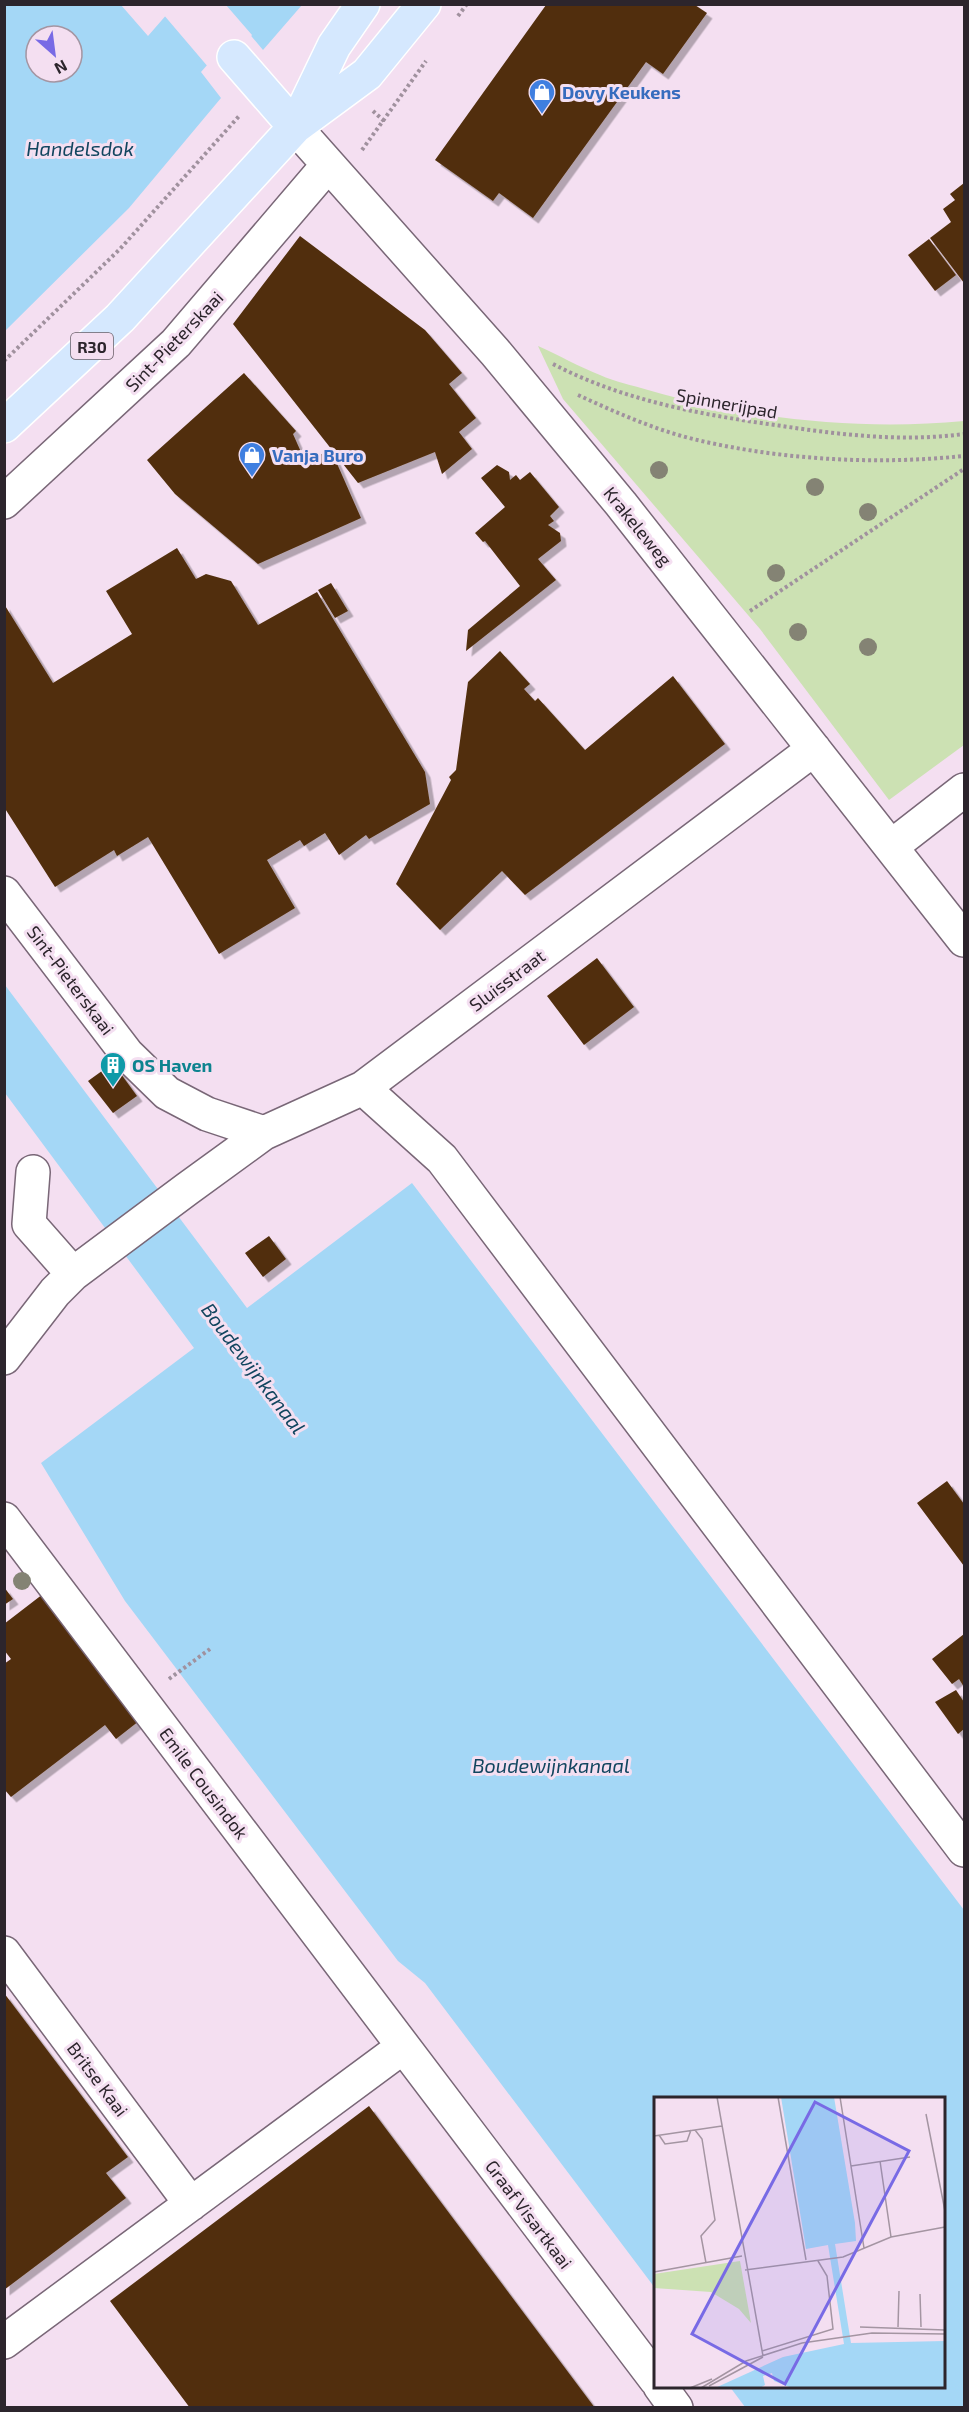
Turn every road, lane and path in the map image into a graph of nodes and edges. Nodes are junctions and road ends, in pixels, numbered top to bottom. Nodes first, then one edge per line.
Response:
1 (363, 4) edge
2 (424, 4) edge
3 (234, 57) dead end
4 (262, 90) junction
5 (295, 127) junction
6 (328, 165) junction
7 (546, 361) dead end
8 (4, 362) edge
9 (570, 392) dead end
10 (4, 426) edge
11 (964, 434) edge
12 (964, 456) edge
13 (964, 469) edge
14 (4, 502) edge
15 (722, 631) junction
16 (814, 749) junction
17 (964, 790) edge
18 (891, 846) junction
19 (4, 893) edge
20 (964, 940) edge
21 (363, 1088) junction
22 (264, 1133) junction
23 (33, 1172) dead end
24 (84, 1266) junction
25 (4, 1358) edge
26 (4, 1519) edge
27 (210, 1649) dead end
28 (141, 1700) junction
29 (964, 1850) edge
30 (4, 1953) edge
31 (403, 2047) junction
32 (191, 2204) junction
33 (4, 2342) edge
34 (654, 2377) edge
35 (661, 2388) edge
36 (676, 2408) edge

1 - 5 main road, R30
2 - 5 main road, R30
3 - 4 main road
4 - 5 main road
4 - 8 path
5 - 6 street, Krakeleweg
5 - 10 main road, R30
6 - 14 street, Sint-Pieterskaai
6 - 15 street, Krakeleweg
7 - 11 path, Spinnerijpad
9 - 12 path
13 - 15 path
15 - 16 street, Krakeleweg
16 - 18 street, Krakeleweg
16 - 21 street, Sluisstraat
17 - 18 street
18 - 20 street, Krakeleweg
19 - 22 street, Sint-Pieterskaai
21 - 22 street, Sluisstraat
21 - 29 street
22 - 24 street, Sluisstraat
23 - 24 street
24 - 25 street
26 - 28 street, Emile Cousindok
27 - 28 path
28 - 31 street, Emile Cousindok
30 - 32 street, Britse Kaai
31 - 32 street
31 - 34 street, Graaf Visartkaai
32 - 33 street
35 - 36 street

